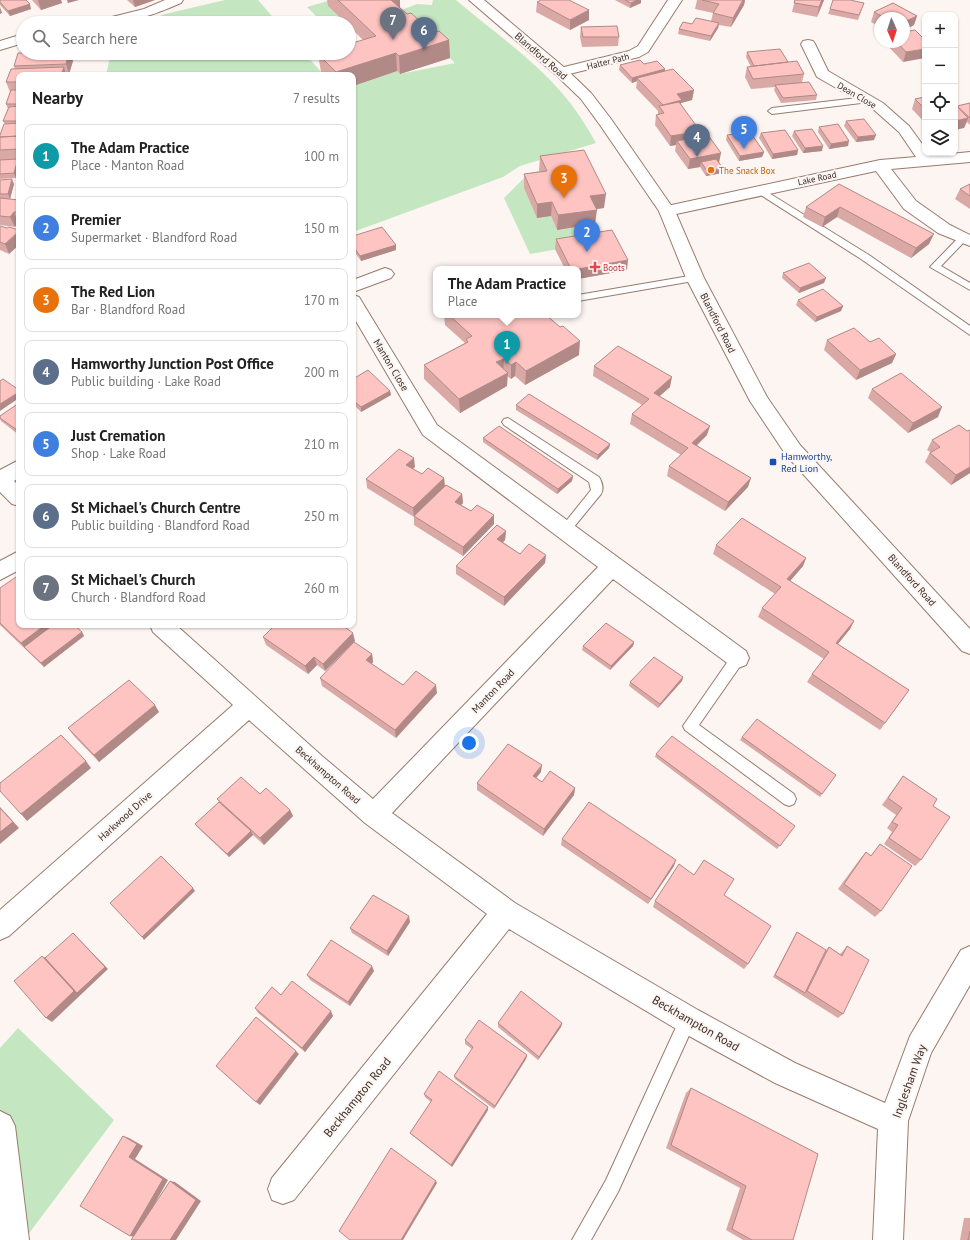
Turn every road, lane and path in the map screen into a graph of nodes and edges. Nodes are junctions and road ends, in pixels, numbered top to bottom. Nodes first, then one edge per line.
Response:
1 (176, 0) edge
2 (476, 0) edge
3 (675, 0) edge
4 (133, 16) edge
5 (16, 40) edge
6 (808, 44) dead end
7 (0, 46) edge
8 (561, 72) junction
9 (866, 100) junction
10 (772, 111) dead end
11 (970, 157) edge
12 (926, 161) junction
13 (880, 165) junction
14 (759, 190) junction
15 (667, 211) junction
16 (967, 240) edge
17 (385, 274) dead end
18 (695, 278) junction
19 (356, 285) edge
20 (970, 287) edge
21 (581, 298) edge
22 (356, 306) edge
23 (970, 331) edge
24 (508, 422) dead end
25 (16, 470) edge
26 (0, 480) edge
27 (16, 495) edge
28 (565, 530) junction
29 (16, 562) edge
30 (612, 566) junction
31 (0, 571) edge
32 (164, 628) edge
33 (970, 644) edge
34 (738, 658) joint
35 (249, 705) junction
36 (789, 799) dead end
37 (374, 815) junction
38 (506, 912) junction
39 (0, 927) edge
40 (967, 970) edge
41 (688, 1020) junction
42 (893, 1121) junction
43 (0, 1126) edge
44 (283, 1189) dead end
45 (14, 1240) edge
46 (581, 1240) edge
47 (888, 1240) edge

1 - 4 street
2 - 8 street, Blandford Road
3 - 8 street, Halter Path
5 - 7 street
6 - 9 street, Dean Close
8 - 15 street, Blandford Road
9 - 10 lane
9 - 12 street, Dean Close
11 - 12 street, Lake Road
12 - 13 street, Lake Road
13 - 14 street, Lake Road
13 - 16 street
14 - 15 street, Lake Road
14 - 23 lane
15 - 18 street, Blandford Road
16 - 20 lane
17 - 19 street
18 - 21 lane
18 - 33 street, Blandford Road
22 - 28 street, Manton Close
24 - 28 lane
25 - 26 street
26 - 27 street
28 - 30 street
29 - 31 street
30 - 34 street
30 - 37 street, Manton Road
32 - 35 street, Beckhampton Road
34 - 36 lane
35 - 37 street, Beckhampton Road
35 - 39 street, Harkwood Drive
37 - 38 street, Beckhampton Road
38 - 41 street, Beckhampton Road
38 - 44 street, Beckhampton Road
40 - 42 street, Inglesham Way
41 - 42 street, Beckhampton Road
41 - 46 lane
42 - 47 street, Inglesham Way
43 - 45 street

